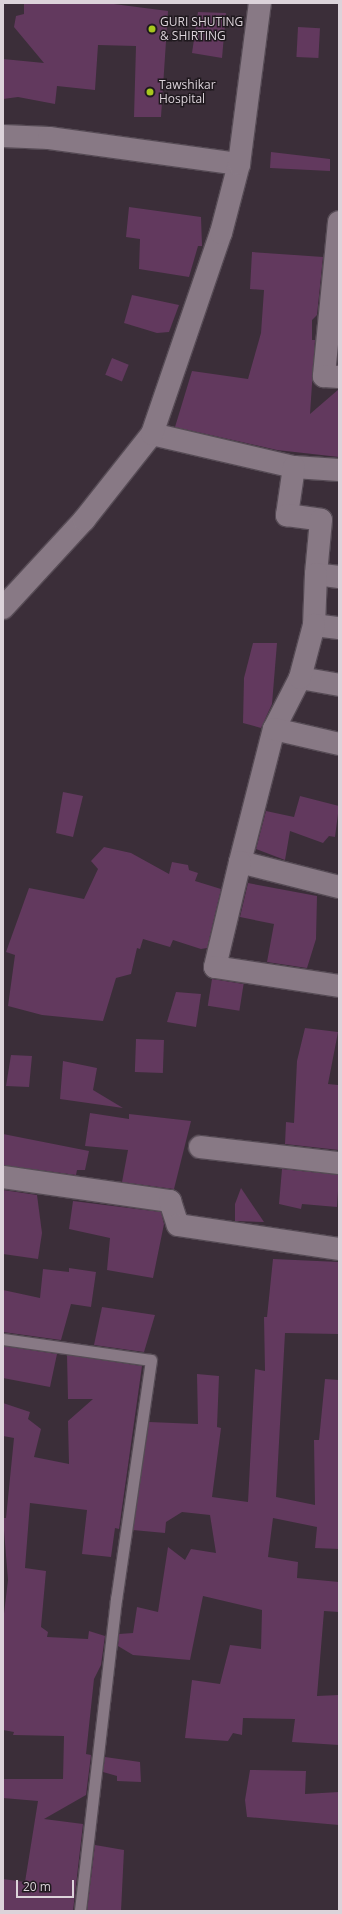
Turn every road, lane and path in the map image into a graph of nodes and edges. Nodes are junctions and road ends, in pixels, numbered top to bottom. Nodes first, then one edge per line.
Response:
1 (260, 3) edge
2 (3, 136) edge
3 (239, 164) junction
4 (339, 222) edge
5 (339, 377) edge
6 (152, 434) junction
7 (294, 467) junction
8 (339, 470) edge
9 (316, 574) junction
10 (339, 577) edge
11 (3, 608) edge
12 (314, 624) junction
13 (339, 628) edge
14 (300, 678) junction
15 (339, 685) edge
16 (274, 729) junction
17 (339, 744) edge
18 (240, 862) junction
19 (339, 887) edge
20 (339, 986) edge
21 (200, 1147) dead end
22 (339, 1163) edge
23 (3, 1177) edge
24 (339, 1249) edge
25 (3, 1339) edge
26 (80, 1911) edge

1 - 3 street
2 - 3 street
3 - 6 street
4 - 5 street
6 - 7 street
6 - 11 street
7 - 8 street
7 - 9 street
9 - 10 street
9 - 12 street
12 - 13 street
12 - 14 street
14 - 15 street
14 - 16 street
16 - 17 street
16 - 18 street
18 - 19 street
18 - 20 street
21 - 22 street
23 - 24 street
25 - 26 lane

